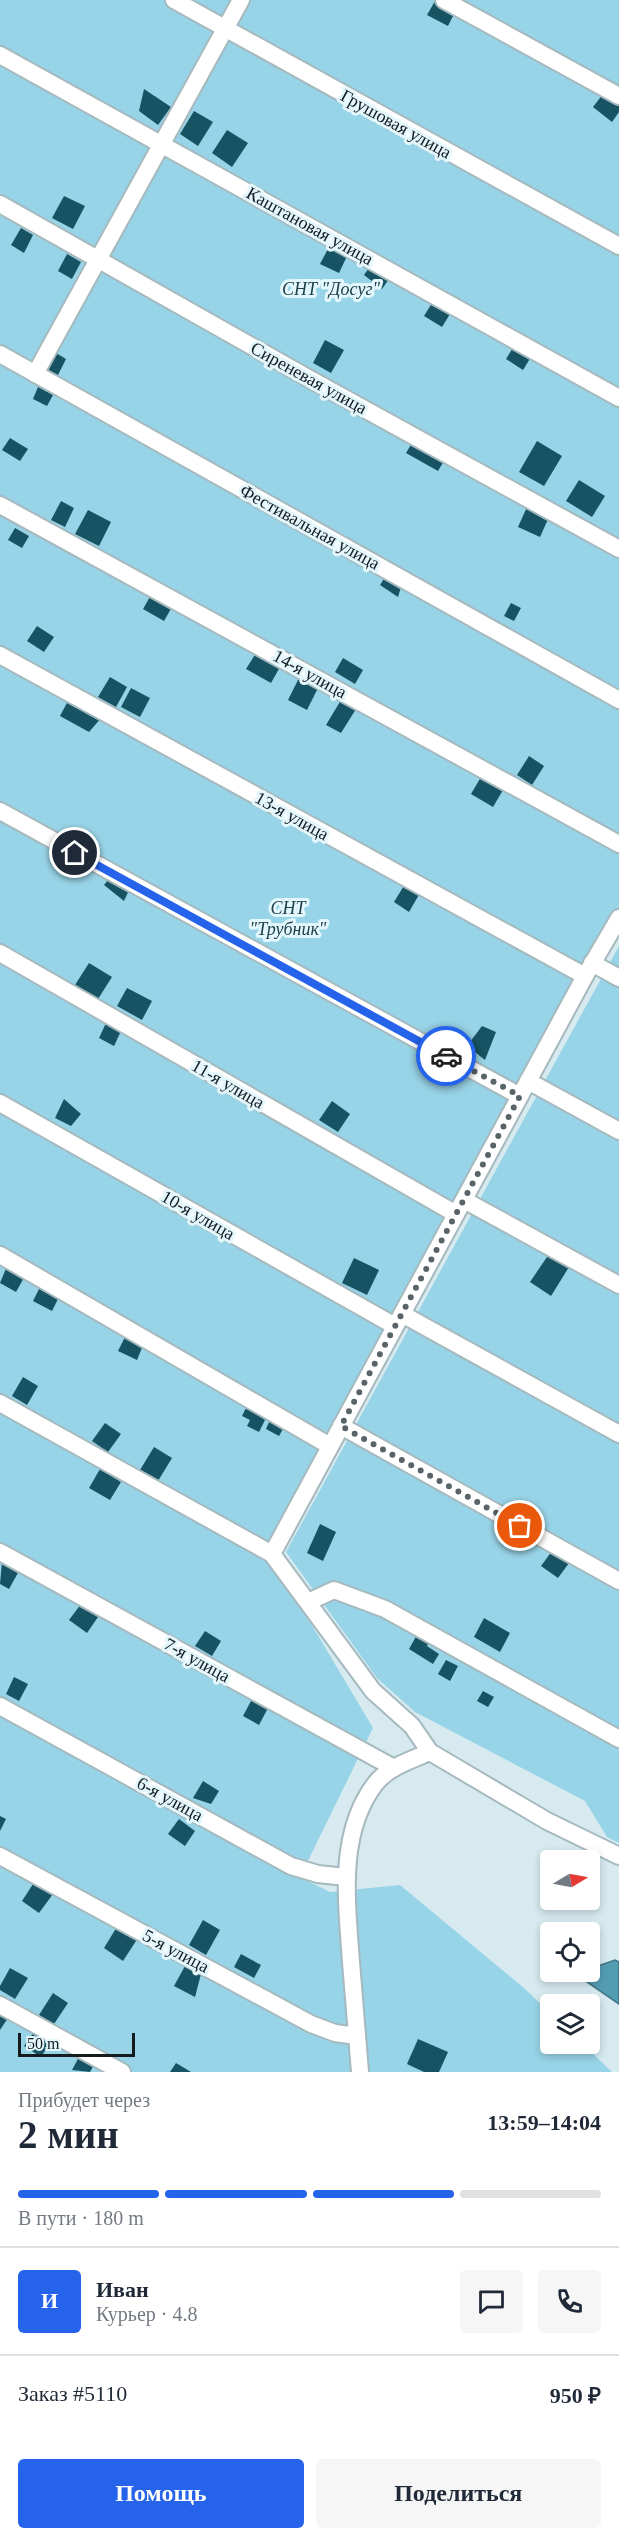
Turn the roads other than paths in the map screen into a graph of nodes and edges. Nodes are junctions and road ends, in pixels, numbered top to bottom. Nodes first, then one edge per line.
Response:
1 (174, 0) edge
2 (242, 0) edge
3 (444, 0) edge
4 (226, 29) junction
5 (0, 55) edge
6 (619, 96) edge
7 (162, 144) junction
8 (0, 204) edge
9 (619, 246) edge
10 (99, 259) junction
11 (0, 354) edge
12 (35, 374) junction
13 (619, 398) edge
14 (0, 505) edge
15 (619, 549) edge
16 (0, 655) edge
17 (619, 700) edge
18 (0, 811) edge
19 (619, 843) edge
20 (619, 918) edge
21 (0, 953) edge
22 (589, 970) junction
23 (619, 978) edge
24 (524, 1089) junction
25 (0, 1103) edge
26 (619, 1131) edge
27 (460, 1207) junction
28 (0, 1255) edge
29 (619, 1285) edge
30 (399, 1320) junction
31 (0, 1403) edge
32 (341, 1426) junction
33 (619, 1434) edge
34 (330, 1446) junction
35 (0, 1552) edge
36 (272, 1554) junction
37 (619, 1581) edge
38 (308, 1602) junction
39 (0, 1706) edge
40 (619, 1739) edge
41 (430, 1752) junction
42 (394, 1768) junction
43 (0, 1856) edge
44 (619, 1856) edge
45 (346, 1877) junction
46 (0, 2005) edge
47 (357, 2036) junction
48 (122, 2072) edge
49 (360, 2072) edge

1 - 4 street, Грушовая улица
2 - 4 street
3 - 6 street
4 - 7 street
4 - 9 street, Грушовая улица
5 - 7 street, Каштановая улица
7 - 10 street
7 - 13 street, Каштановая улица
8 - 10 street, Сиреневая улица
10 - 12 street
10 - 15 street, Сиреневая улица
11 - 12 street, Фестивальная улица
12 - 17 street, Фестивальная улица
14 - 19 street, 14-я улица
16 - 22 street, 13-я улица
18 - 24 street
20 - 22 street
21 - 27 street, 11-я улица
22 - 23 street, 13-я улица
22 - 24 street
24 - 26 street
24 - 27 street
25 - 30 street, 10-я улица
27 - 29 street, 11-я улица
27 - 30 street
28 - 34 street
30 - 32 street
30 - 33 street, 10-я улица
31 - 36 street
32 - 34 street
32 - 37 street
34 - 36 street
35 - 42 street, 7-я улица
36 - 38 street
38 - 40 street
38 - 41 street
39 - 45 street, 6-я улица
41 - 42 street
41 - 44 street
42 - 45 street
43 - 47 street, 5-я улица
45 - 47 street
46 - 48 street
47 - 49 street

